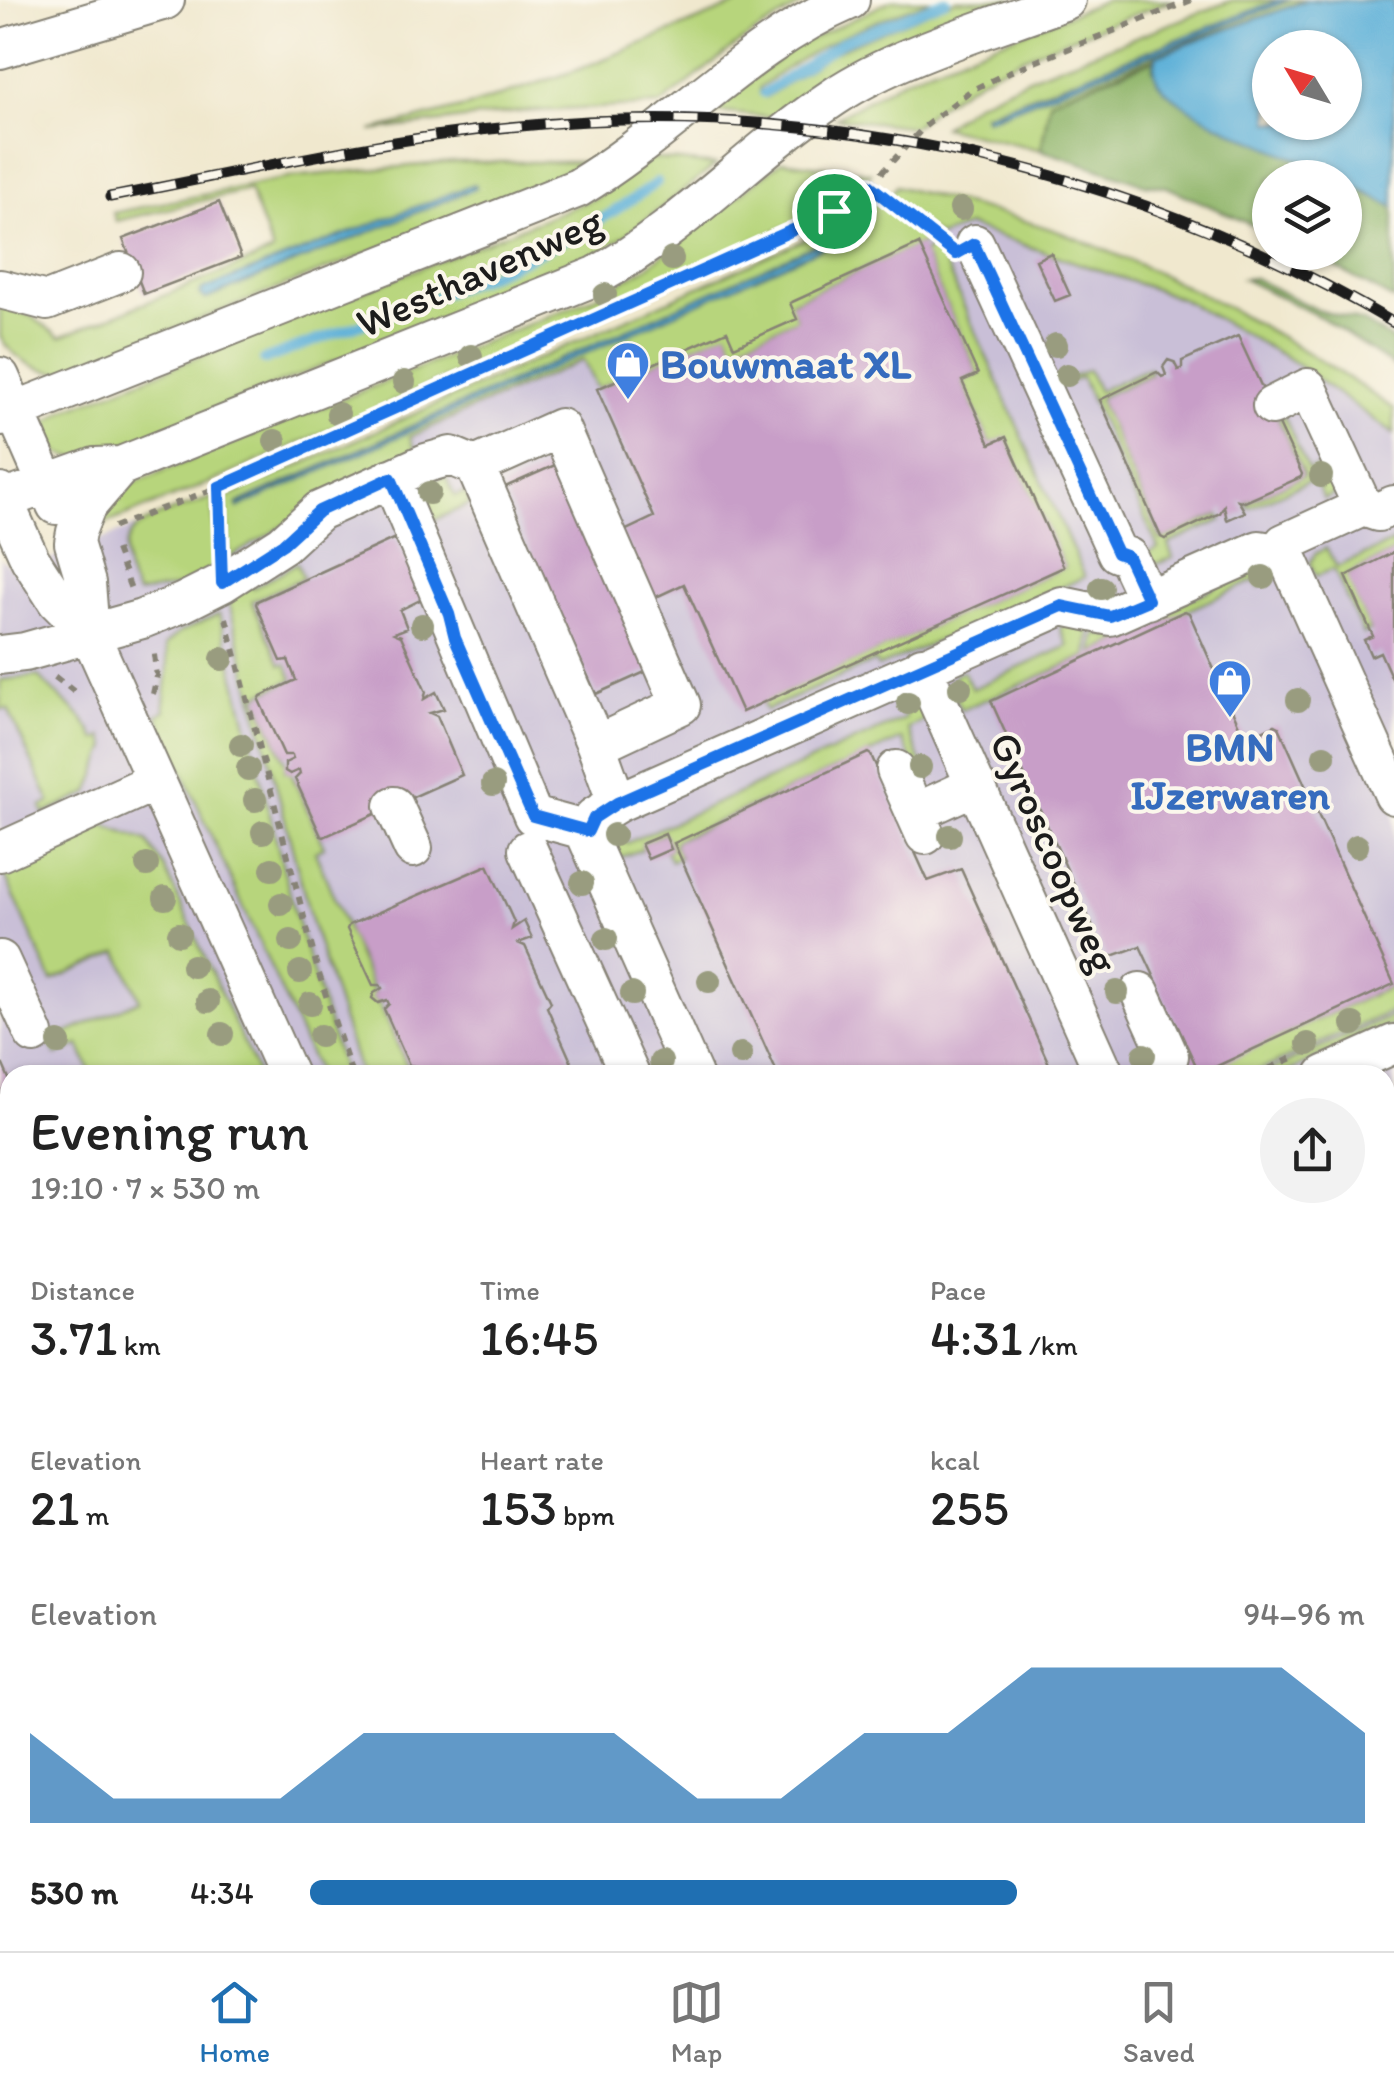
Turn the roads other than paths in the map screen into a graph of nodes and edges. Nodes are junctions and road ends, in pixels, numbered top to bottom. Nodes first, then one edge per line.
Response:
1 (165, 0) edge
2 (850, 0) edge
3 (1066, 0) edge
4 (0, 49) edge
5 (974, 244) road end
6 (121, 272) dead end
7 (0, 289) edge
8 (0, 377) edge
9 (1272, 406) dead end
10 (8, 414) edge
11 (121, 466) junction
12 (475, 466) junction
13 (391, 478) junction
14 (47, 485) junction
15 (1, 498) edge
16 (1379, 506) edge
17 (74, 543) junction
18 (15, 550) edge
19 (1279, 552) junction
20 (1140, 603) junction
21 (90, 634) junction
22 (0, 656) edge
23 (922, 666) junction
24 (596, 745) junction
25 (896, 770) dead end
26 (1391, 779) edge
27 (156, 781) junction
28 (976, 785) junction
29 (617, 803) junction
30 (394, 806) dead end
31 (588, 831) junction
32 (413, 848) dead end
33 (528, 850) dead end
34 (0, 852) edge
35 (0, 960) edge
36 (21, 1033) edge
37 (1394, 1044) edge
38 (1169, 1056) dead end
39 (1098, 1058) edge
40 (284, 1065) edge
41 (625, 1065) edge
42 (689, 1065) edge
43 (1347, 1065) edge

1 - 4 street
2 - 10 street, Westhavenweg
3 - 11 street, Westhavenweg
5 - 20 street
6 - 7 street
8 - 10 street
9 - 16 street
10 - 14 street
11 - 14 street, Westhavenweg
11 - 17 street
12 - 13 street
12 - 24 street
12 - 24 street
13 - 21 street
13 - 31 street
14 - 15 street, Westhavenweg
14 - 17 street
15 - 18 street
16 - 19 street
17 - 21 street
18 - 21 street
19 - 20 street
19 - 26 street
20 - 23 street
21 - 22 street
21 - 27 street
23 - 28 street, Gyroscoopweg
23 - 29 street
24 - 29 street
25 - 28 street
27 - 34 street
27 - 40 street
28 - 39 street, Gyroscoopweg
29 - 31 street
30 - 32 street
31 - 42 street
33 - 41 street
35 - 36 street
37 - 43 street
38 - 39 street

